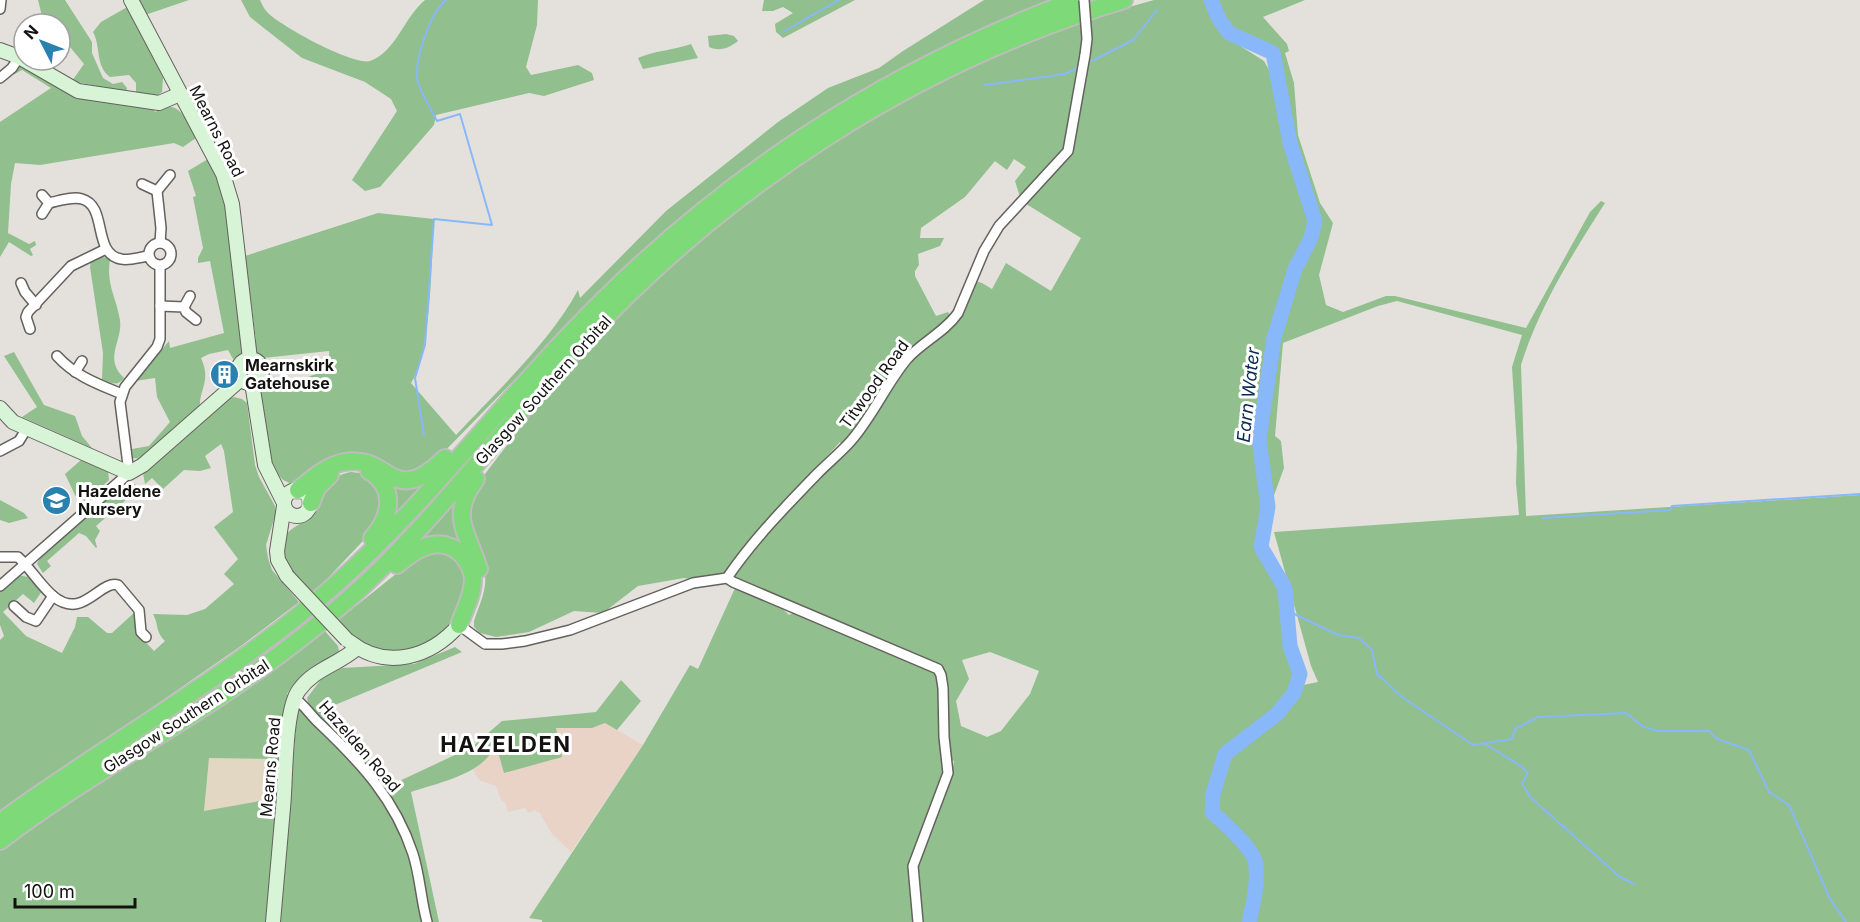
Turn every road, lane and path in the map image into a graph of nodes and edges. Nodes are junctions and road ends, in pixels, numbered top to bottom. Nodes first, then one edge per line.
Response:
1 (1, 0) edge
2 (130, 0) edge
3 (1075, 0) edge
4 (1084, 0) edge
5 (1124, 0) edge
6 (0, 9) edge
7 (12, 66) edge
8 (45, 72) edge
9 (0, 78) edge
10 (180, 94) junction
11 (170, 175) dead end
12 (142, 184) dead end
13 (158, 191) junction
14 (42, 214) dead end
15 (160, 243) junction
16 (106, 249) junction
17 (149, 256) junction
18 (160, 266) junction
19 (21, 284) dead end
20 (190, 296) dead end
21 (36, 305) junction
22 (160, 306) junction
23 (184, 307) junction
24 (196, 320) dead end
25 (30, 329) dead end
26 (57, 356) dead end
27 (250, 359) junction
28 (82, 361) dead end
29 (540, 366) junction
30 (75, 372) junction
31 (246, 381) junction
32 (122, 394) junction
33 (534, 398) junction
34 (0, 408) edge
35 (27, 428) junction
36 (0, 451) edge
37 (268, 472) junction
38 (129, 474) junction
39 (297, 490) junction
40 (311, 503) junction
41 (284, 505) junction
42 (298, 517) junction
43 (280, 534) junction
44 (0, 556) edge
45 (26, 564) junction
46 (727, 578) junction
47 (0, 586) edge
48 (53, 596) junction
49 (14, 606) dead end
50 (295, 619) junction
51 (459, 625) junction
52 (308, 633) junction
53 (146, 637) dead end
54 (352, 644) junction
55 (294, 698) junction
56 (0, 822) edge
57 (0, 841) edge
58 (273, 922) edge
59 (427, 922) edge
60 (918, 922) edge

1 - 6 street
2 - 10 street, Mearns Road
3 - 29 highway, Glasgow Southern Orbital
4 - 46 street, Titwood Road, bridge
5 - 33 highway, Glasgow Southern Orbital
7 - 9 street
8 - 10 street
10 - 27 street, Mearns Road
11 - 13 street
12 - 13 street
13 - 15 street
14 - 16 street
15 - 17 street
15 - 18 street
16 - 17 street
16 - 21 street
17 - 18 street
18 - 22 street
19 - 21 street
20 - 23 street
21 - 25 street
22 - 23 street
22 - 32 street
23 - 24 street
26 - 30 street
27 - 31 street
27 - 31 street
28 - 30 street
29 - 39 highway
29 - 50 highway, Glasgow Southern Orbital
30 - 32 street
31 - 37 street
31 - 38 street
32 - 38 street
33 - 51 highway
33 - 52 highway, Glasgow Southern Orbital
34 - 35 street
35 - 36 street
35 - 38 street
37 - 39 street
37 - 41 street
38 - 45 street
39 - 40 street
39 - 41 street
40 - 42 street
40 - 50 highway
41 - 42 street
41 - 43 street
42 - 43 street
43 - 54 street, bridge
44 - 45 street
45 - 47 street
45 - 48 street
46 - 51 street
46 - 60 street
48 - 49 street
48 - 53 street
50 - 56 highway, Glasgow Southern Orbital
51 - 52 highway
51 - 54 street
52 - 57 highway, Glasgow Southern Orbital
54 - 55 street, Mearns Road
55 - 58 street, Mearns Road
55 - 59 street, Hazelden Road

